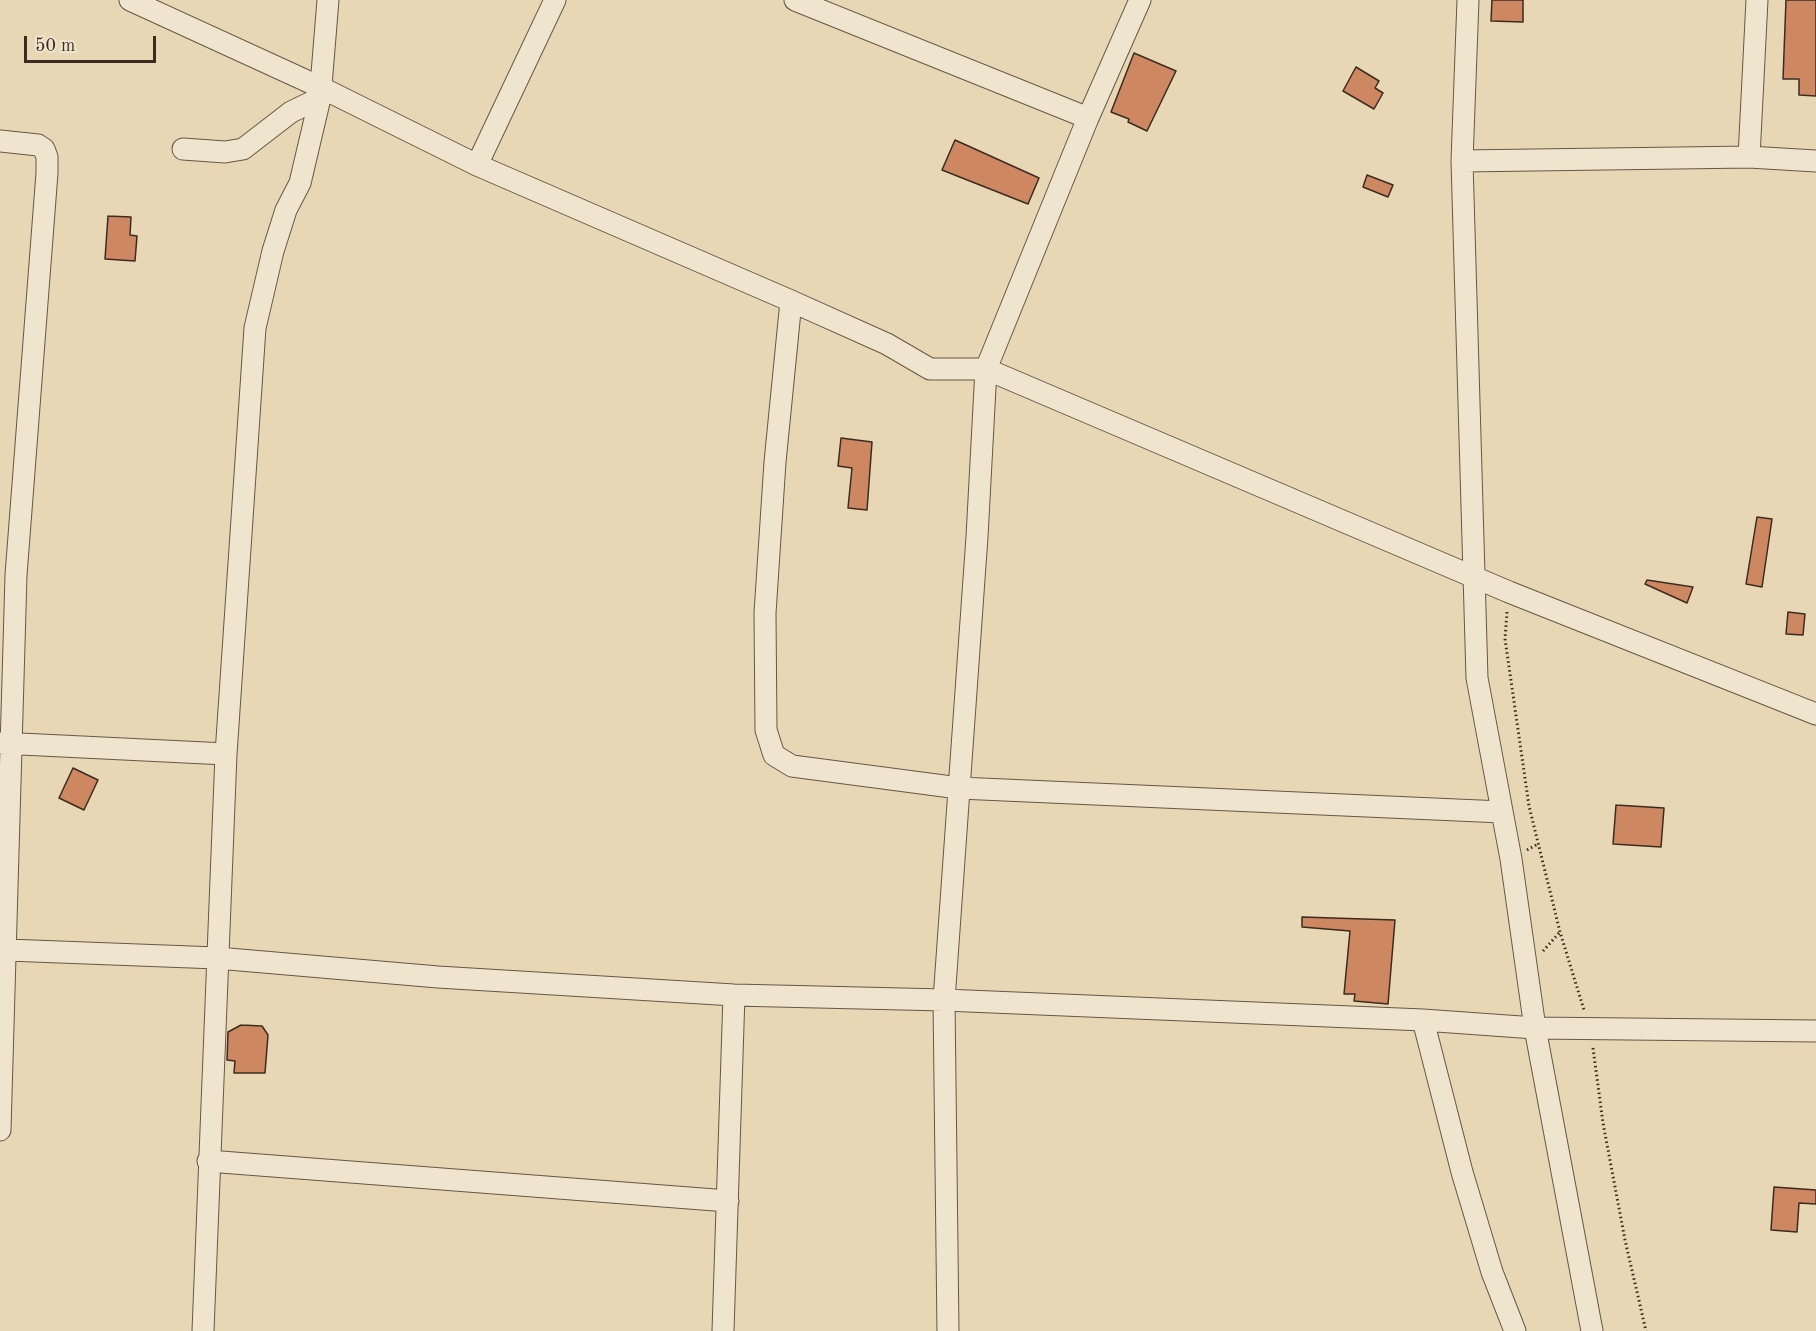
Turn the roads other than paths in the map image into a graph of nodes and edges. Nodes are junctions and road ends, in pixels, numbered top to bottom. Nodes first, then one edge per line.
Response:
1 (130, 0) edge
2 (328, 0) edge
3 (555, 0) edge
4 (795, 0) edge
5 (1140, 0) edge
6 (1468, 0) edge
7 (1757, 0) edge
8 (321, 93) junction
9 (1088, 118) junction
10 (0, 141) edge
11 (183, 149) dead end
12 (1749, 157) junction
13 (1462, 161) junction
14 (1816, 161) edge
15 (477, 165) junction
16 (791, 301) junction
17 (986, 369) junction
18 (1476, 578) junction
19 (1816, 714) edge
20 (5, 744) edge
21 (226, 754) junction
22 (959, 788) junction
23 (1502, 812) junction
24 (7, 950) junction
25 (217, 958) junction
26 (734, 995) junction
27 (944, 1000) junction
28 (1423, 1020) junction
29 (1535, 1028) junction
30 (1816, 1031) edge
31 (0, 1130) edge
32 (208, 1161) junction
33 (728, 1201) junction
34 (203, 1331) edge
35 (723, 1331) edge
36 (948, 1331) edge
37 (1515, 1331) edge
38 (1592, 1331) edge

1 - 8 street
2 - 8 street
3 - 15 street
4 - 9 street
5 - 9 street
6 - 13 street
7 - 12 street
8 - 11 street
8 - 15 street
8 - 21 street
9 - 17 street
10 - 20 street
12 - 13 street
12 - 14 street
13 - 18 street
15 - 16 street
16 - 17 street
16 - 22 street
17 - 18 street
17 - 22 street
18 - 19 street
18 - 23 street
20 - 21 street
20 - 24 street
21 - 25 street
22 - 23 street
22 - 27 street
23 - 29 street
24 - 25 street
24 - 31 street
25 - 26 street
25 - 32 street
26 - 27 street
26 - 33 street
27 - 28 street
27 - 36 street
28 - 29 street
28 - 37 street
29 - 30 street
29 - 38 street
32 - 33 street
32 - 34 street
33 - 35 street

